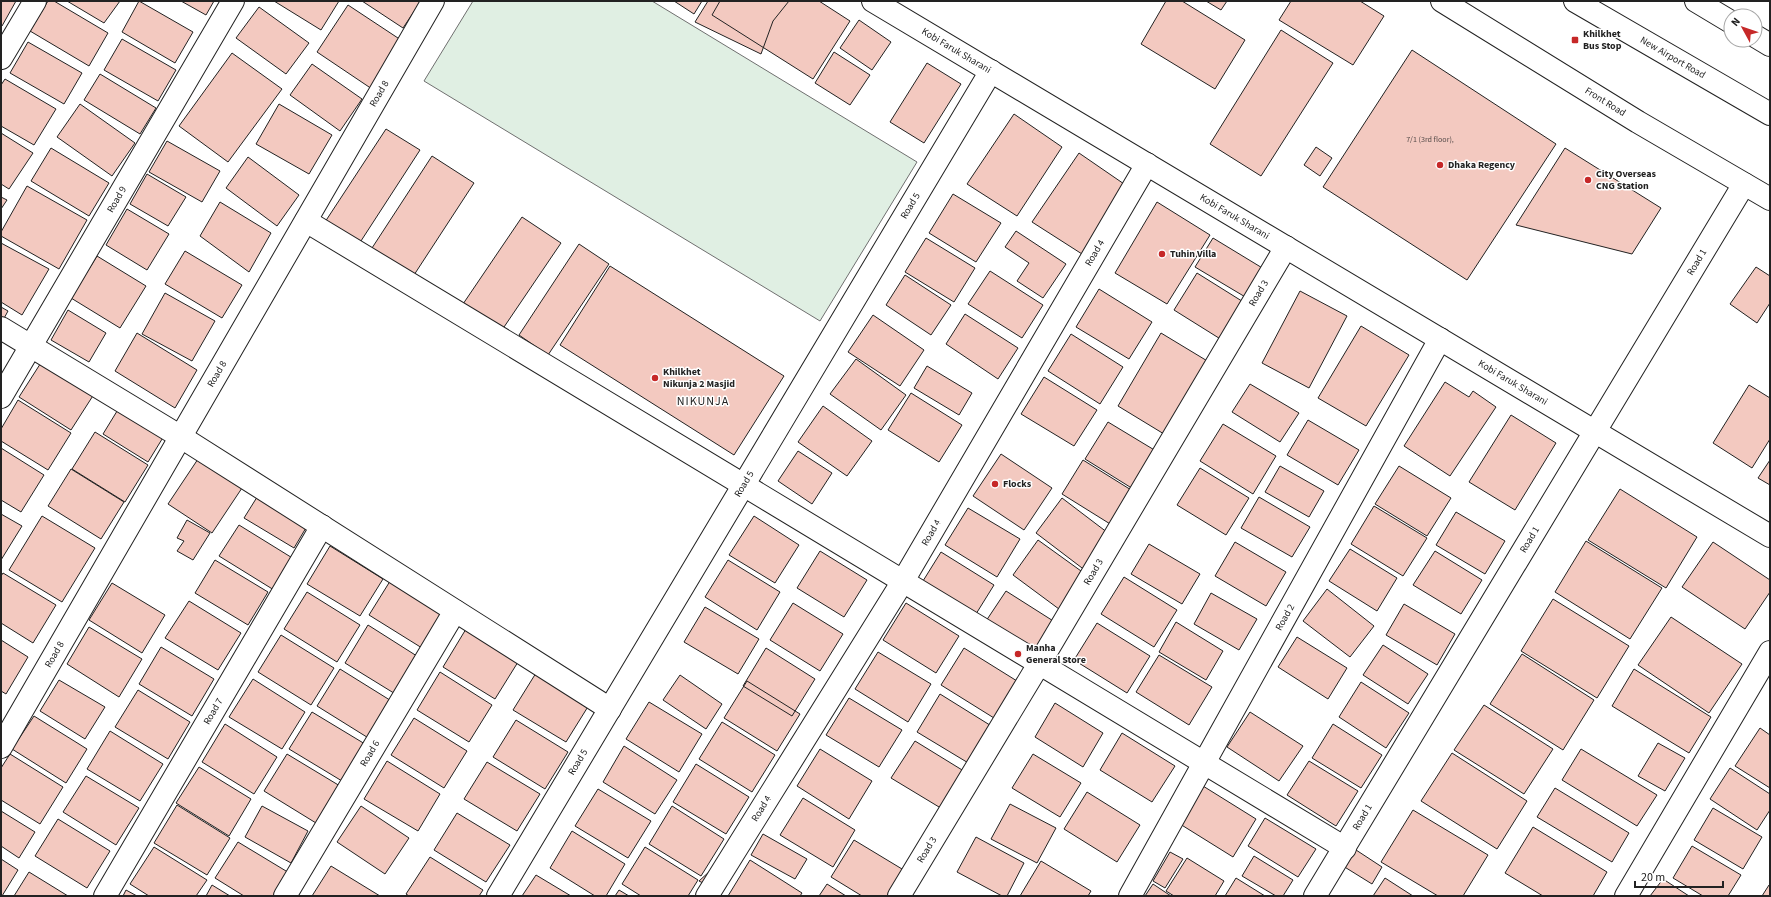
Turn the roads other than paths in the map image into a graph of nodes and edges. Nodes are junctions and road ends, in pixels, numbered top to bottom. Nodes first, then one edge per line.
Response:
1 (35, 1) edge
2 (233, 1) edge
3 (433, 1) edge
4 (873, 1) edge
5 (1442, 1) edge
6 (1575, 1) edge
7 (1696, 1) edge
8 (1723, 17) edge
9 (1, 58) edge
10 (991, 71) junction
11 (1770, 114) edge
12 (1146, 164) junction
13 (1744, 184) junction
14 (1770, 199) edge
15 (306, 221) junction
16 (1286, 247) junction
17 (1, 328) edge
18 (1440, 339) junction
19 (31, 346) junction
20 (1, 397) edge
21 (1595, 432) junction
22 (181, 436) junction
23 (744, 486) junction
24 (322, 526) junction
25 (1770, 536) edge
26 (903, 581) junction
27 (455, 611) junction
28 (1770, 652) edge
29 (1039, 664) junction
30 (610, 709) junction
31 (1, 747) edge
32 (1205, 764) junction
33 (1345, 848) junction
34 (105, 896) edge
35 (285, 896) edge
36 (498, 896) edge
37 (707, 896) edge
38 (899, 896) edge
39 (1130, 896) edge
40 (1316, 896) edge
41 (1626, 896) edge

1 - 9 main road
2 - 19 main road, Road 9
3 - 15 main road, Road 8
4 - 10 main road, Kobi Faruk Sharani
5 - 13 main road, Front Road
6 - 11 main road, New Airport Road
7 - 8 main road
10 - 12 main road, Kobi Faruk Sharani
10 - 23 main road, Road 5
12 - 16 main road, Kobi Faruk Sharani
12 - 26 main road, Road 4
13 - 14 main road, Front Road
13 - 21 main road, Road 1
15 - 22 main road, Road 8
15 - 23 main road
16 - 18 main road, Kobi Faruk Sharani
16 - 29 main road, Road 3
17 - 19 main road
18 - 21 main road, Kobi Faruk Sharani
18 - 32 main road, Road 2
19 - 20 main road, Road 9
19 - 22 main road
21 - 25 main road, Kobi Faruk Sharani
21 - 33 main road, Road 1
22 - 24 main road
22 - 31 main road, Road 8
23 - 26 main road
23 - 30 main road, Road 5
24 - 27 main road
24 - 34 main road, Road 7
26 - 29 main road
26 - 37 main road, Road 4
27 - 30 main road
27 - 35 main road, Road 6
28 - 41 main road
29 - 32 main road
29 - 38 main road, Road 3
30 - 36 main road, Road 5
32 - 33 main road
32 - 39 main road, Road 2
33 - 40 main road, Road 1

